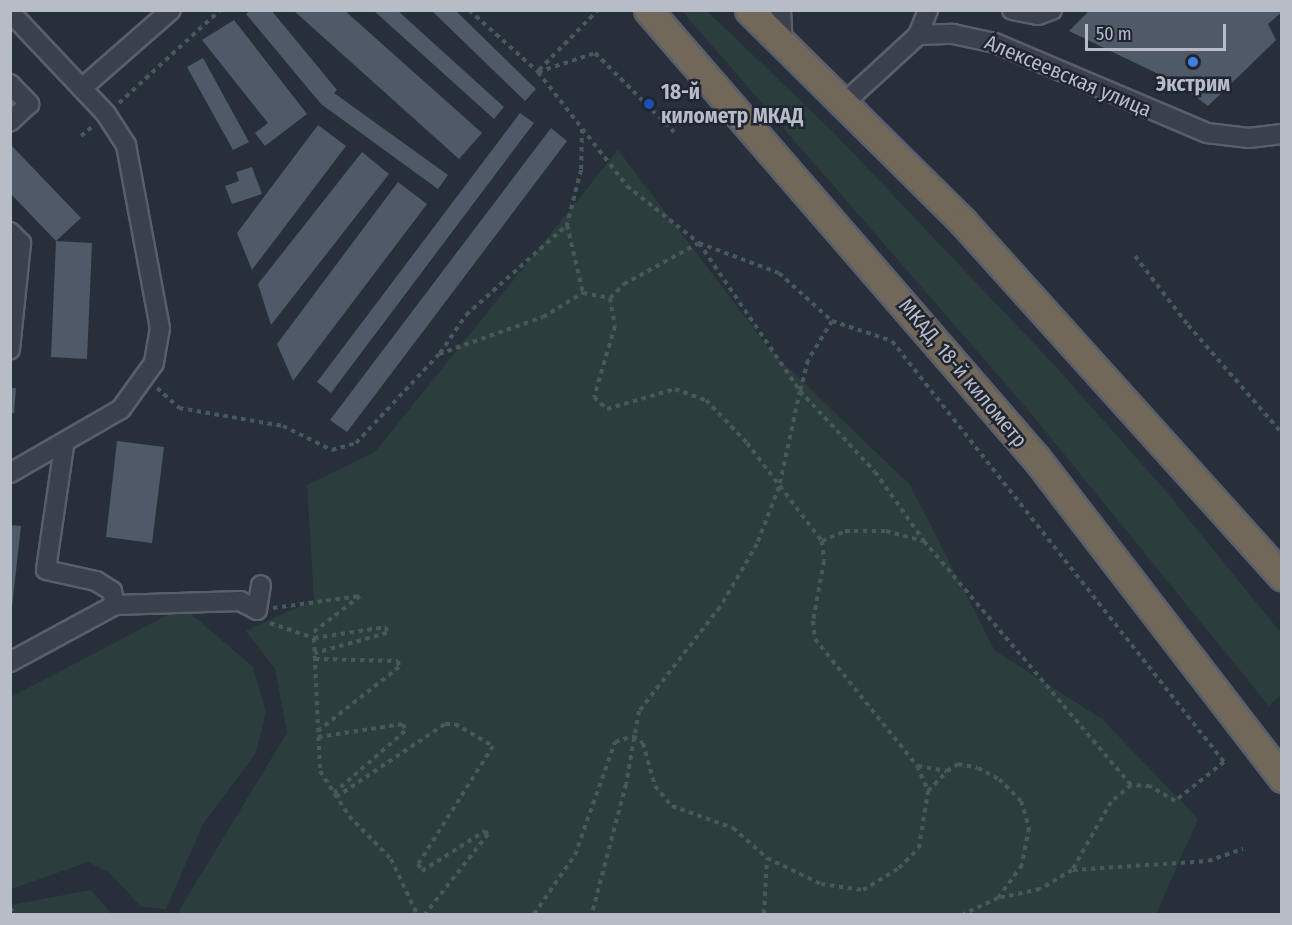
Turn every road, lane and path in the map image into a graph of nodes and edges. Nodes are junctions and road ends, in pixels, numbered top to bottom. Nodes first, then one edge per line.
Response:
1 (171, 10) edge
2 (220, 10) edge
3 (470, 10) edge
4 (598, 10) edge
5 (648, 10) edge
6 (749, 10) edge
7 (781, 10) edge
8 (928, 10) edge
9 (1012, 10) edge
10 (1052, 10) edge
11 (10, 12) edge
12 (918, 35) junction
13 (783, 45) junction
14 (538, 72) junction
15 (10, 84) edge
16 (82, 88) junction
17 (842, 105) junction
18 (106, 114) junction
19 (10, 122) edge
20 (582, 129) junction
21 (674, 132) dead end
22 (1281, 134) edge
23 (81, 136) dead end
24 (567, 225) junction
25 (10, 232) edge
26 (699, 243) junction
27 (1135, 256) dead end
28 (583, 293) junction
29 (610, 298) junction
30 (832, 321) junction
31 (10, 349) edge
32 (439, 354) junction
33 (147, 379) junction
34 (800, 391) junction
35 (1281, 433) edge
36 (64, 446) junction
37 (10, 473) edge
38 (779, 487) junction
39 (822, 541) junction
40 (924, 541) junction
41 (1281, 576) edge
42 (261, 585) dead end
43 (116, 605) junction
44 (258, 615) junction
45 (313, 636) junction
46 (315, 653) junction
47 (315, 659) junction
48 (10, 662) edge
49 (318, 730) junction
50 (318, 736) junction
51 (633, 736) junction
52 (917, 766) junction
53 (947, 771) junction
54 (1281, 778) edge
55 (1131, 785) junction
56 (928, 791) junction
57 (335, 795) junction
58 (1243, 849) dead end
59 (767, 858) junction
60 (1072, 870) junction
61 (998, 898) junction
62 (10, 908) edge
63 (15, 915) edge
64 (417, 915) edge
65 (425, 915) edge
66 (534, 915) edge
67 (592, 915) edge
68 (764, 915) edge
69 (963, 915) edge

1 - 16 street
2 - 18 path
3 - 14 path
4 - 14 path
5 - 54 highway, МКАД, 18-й километр
6 - 13 highway
7 - 13 street
8 - 12 street
9 - 10 street
11 - 16 street
12 - 17 street
12 - 22 street, Алексеевская улица
13 - 17 highway
14 - 20 path
14 - 21 path
15 - 19 street
16 - 18 street
17 - 41 highway
18 - 23 path
18 - 33 street
20 - 24 path
20 - 26 path
24 - 28 path
24 - 32 path
25 - 31 street
26 - 29 path
26 - 30 path
26 - 34 path
27 - 35 path
28 - 29 path
28 - 32 path
29 - 38 path
30 - 34 path
30 - 55 path
32 - 33 path
33 - 36 street
34 - 38 path
34 - 40 path
36 - 37 street
36 - 43 street
38 - 39 path
38 - 51 path
39 - 40 path
39 - 52 path
40 - 55 path
42 - 44 street
43 - 44 street
43 - 48 street
44 - 45 path
44 - 45 path
45 - 46 path
45 - 46 path
46 - 47 path
47 - 49 path
47 - 49 path
49 - 50 path
50 - 57 path
50 - 57 path
51 - 59 path
51 - 66 path
51 - 67 path
52 - 53 path
52 - 56 path
53 - 56 path
53 - 61 path
55 - 60 path
56 - 59 path
57 - 64 path
57 - 65 path
58 - 60 path
59 - 68 path
60 - 61 path
61 - 69 path
62 - 63 path

